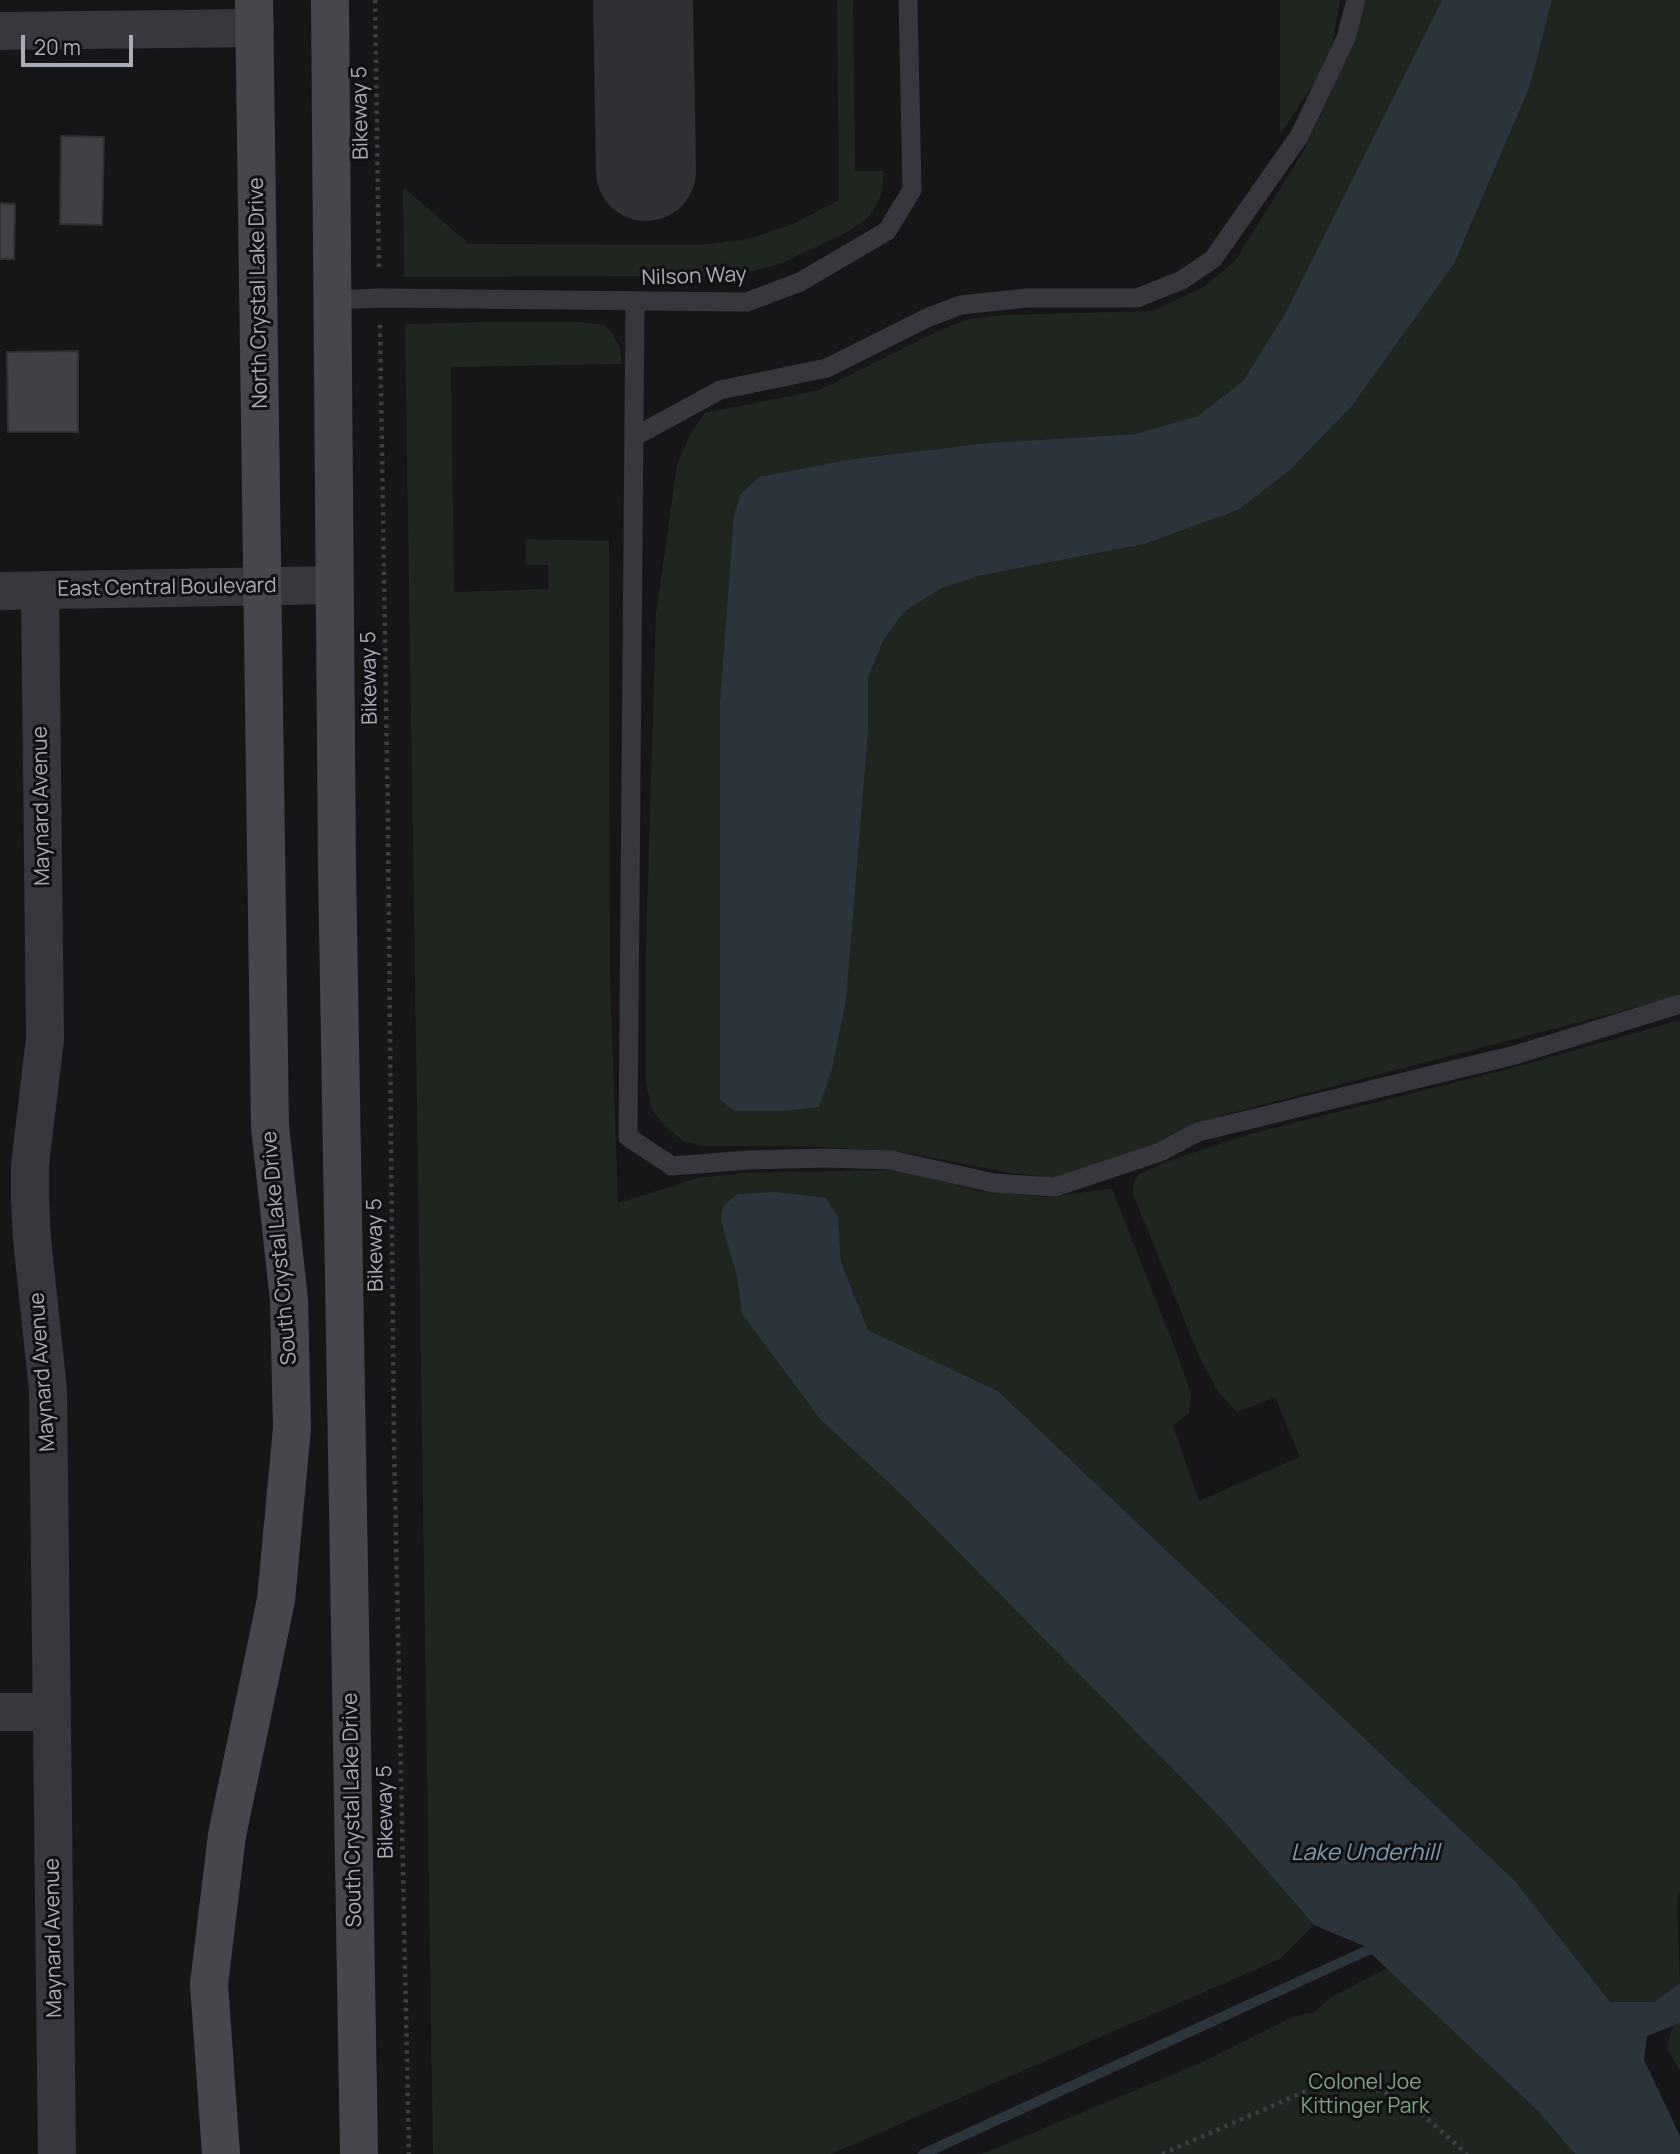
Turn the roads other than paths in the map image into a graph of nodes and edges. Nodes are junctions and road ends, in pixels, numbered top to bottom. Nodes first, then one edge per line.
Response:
1 (330, 0) edge
2 (908, 0) edge
3 (1356, 0) edge
4 (254, 14) edge
5 (0, 31) edge
6 (332, 300) junction
7 (635, 302) junction
8 (634, 437) junction
9 (334, 585) junction
10 (263, 586) junction
11 (0, 591) edge
12 (40, 591) junction
13 (1680, 1004) edge
14 (0, 1712) edge
15 (50, 1712) junction
16 (57, 2154) edge
17 (221, 2154) edge
18 (359, 2154) edge

1 - 6 main road
2 - 7 lane, Nilson Way
3 - 8 lane
4 - 5 street
4 - 10 main road, North Crystal Lake Drive
6 - 7 lane, Nilson Way
6 - 9 main road
7 - 8 lane
8 - 13 lane
9 - 10 street, East Central Boulevard
9 - 18 main road, South Crystal Lake Drive
10 - 12 street, East Central Boulevard
10 - 17 main road, South Crystal Lake Drive
11 - 12 street, East Central Boulevard
12 - 15 street, Maynard Avenue
14 - 15 street
15 - 16 street, Maynard Avenue

